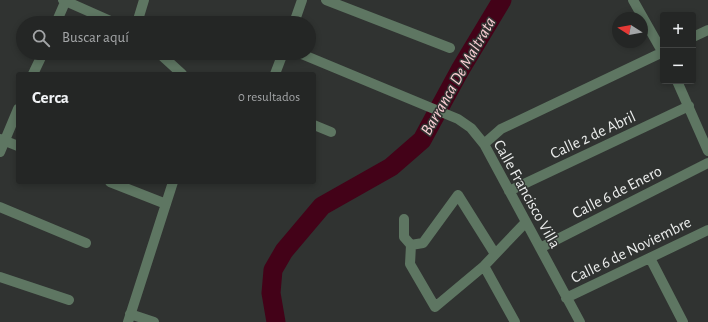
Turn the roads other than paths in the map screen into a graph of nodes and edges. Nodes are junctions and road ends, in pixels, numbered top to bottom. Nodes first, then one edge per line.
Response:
1 (65, 0) edge
2 (144, 0) edge
3 (326, 0) edge
4 (633, 0) edge
5 (298, 1) edge
6 (59, 16) edge
7 (100, 16) edge
8 (139, 16) edge
9 (295, 16) edge
10 (708, 30) edge
11 (696, 36) edge
12 (450, 48) dead end
13 (660, 48) edge
14 (660, 54) edge
15 (40, 60) edge
16 (167, 60) edge
17 (280, 60) edge
18 (316, 60) edge
19 (34, 72) edge
20 (180, 72) edge
21 (276, 72) edge
22 (678, 84) edge
23 (689, 106) junction
24 (16, 113) edge
25 (316, 126) edge
26 (332, 132) dead end
27 (2, 140) edge
28 (484, 144) junction
29 (16, 145) edge
30 (708, 151) edge
31 (0, 152) edge
32 (708, 162) edge
33 (115, 184) edge
34 (172, 184) edge
35 (509, 191) junction
36 (166, 204) junction
37 (0, 208) edge
38 (404, 219) dead end
39 (526, 222) junction
40 (708, 230) edge
41 (86, 243) dead end
42 (411, 245) junction
43 (540, 248) junction
44 (495, 254) junction
45 (650, 258) junction
46 (484, 266) junction
47 (0, 276) edge
48 (566, 298) junction
49 (69, 300) dead end
50 (129, 318) edge
51 (154, 322) edge
52 (515, 322) edge
53 (580, 322) edge
54 (683, 322) edge

1 - 6 street
1 - 7 street
2 - 8 street
3 - 12 street
4 - 13 street
5 - 9 street
10 - 11 street
14 - 28 street
15 - 19 street
16 - 20 street
17 - 21 street
18 - 28 street, Calle Francisco Villa
22 - 23 street
23 - 30 street
23 - 35 street, Calle 2 de Abril
24 - 27 street
25 - 26 street
27 - 29 street
27 - 31 street
28 - 35 street, Calle Francisco Villa
32 - 43 street, Calle 6 de Enero
33 - 36 street
34 - 36 street
35 - 39 street, Calle Francisco Villa
36 - 50 street
37 - 41 street
38 - 42 street
39 - 43 street, Calle Francisco Villa
39 - 44 street
40 - 45 street, Calle 6 de Noviembre
42 - 44 street
42 - 46 street
43 - 48 street, Calle Francisco Villa
44 - 46 street
45 - 48 street, Calle 6 de Noviembre
45 - 54 street
46 - 52 street
47 - 49 street
48 - 53 street, Calle Francisco Villa
50 - 51 street

